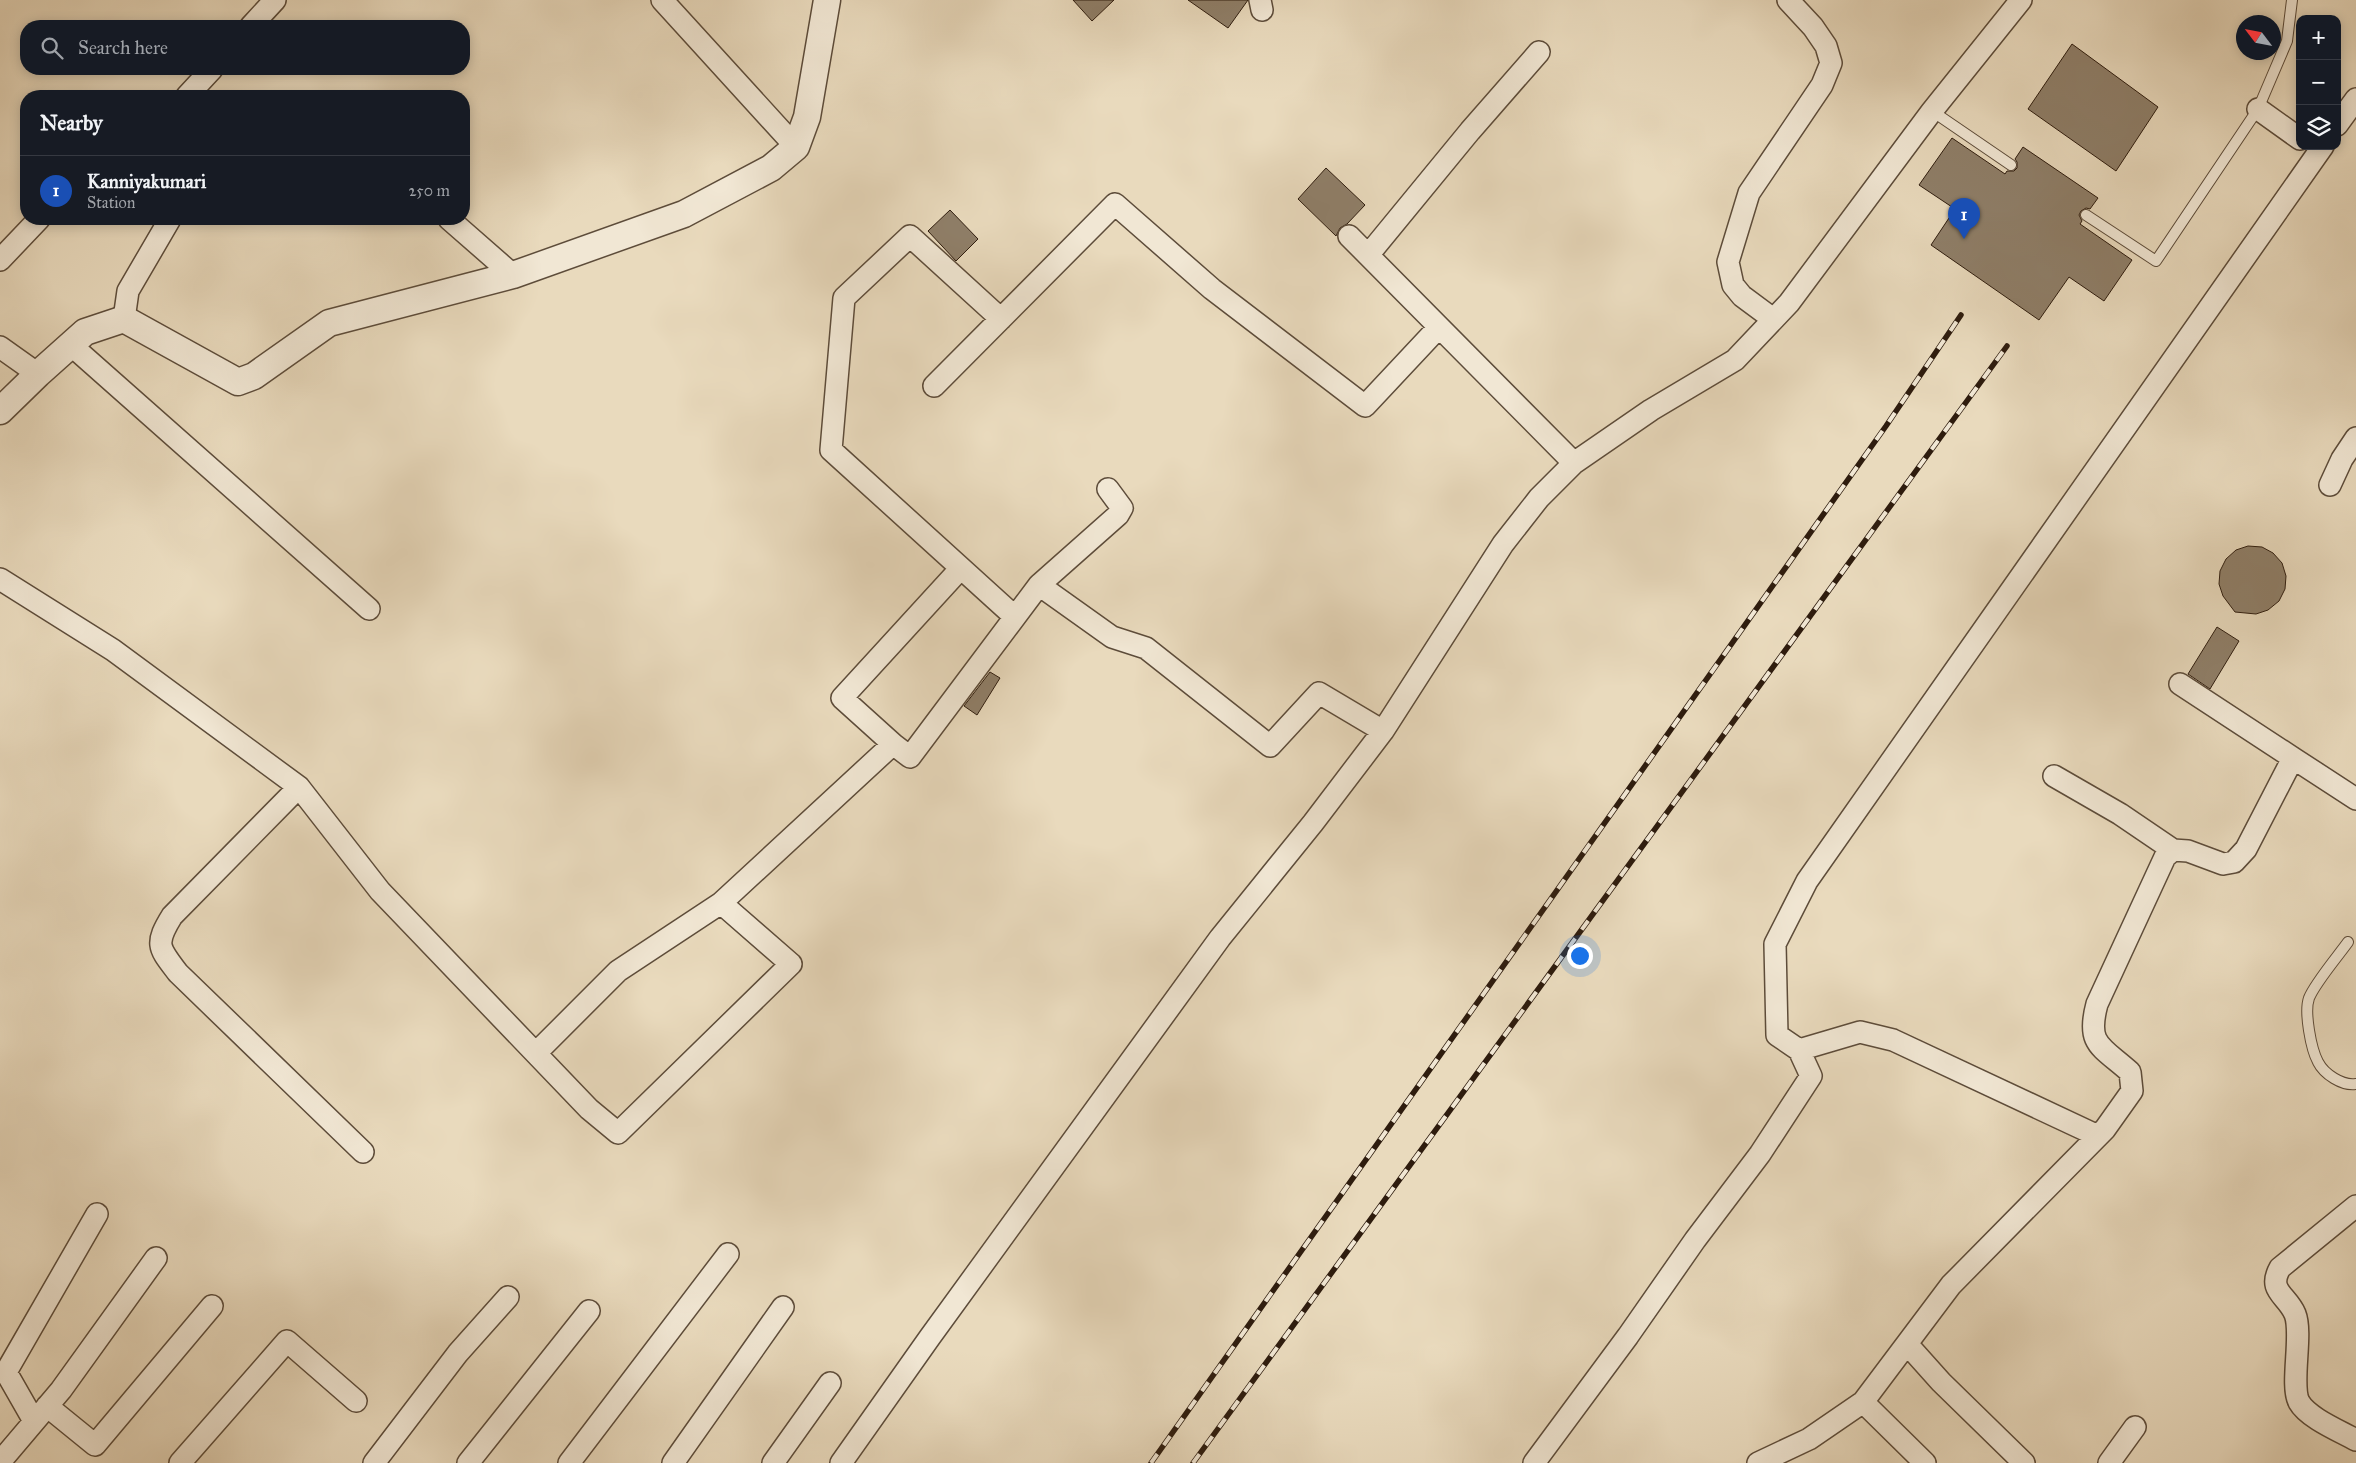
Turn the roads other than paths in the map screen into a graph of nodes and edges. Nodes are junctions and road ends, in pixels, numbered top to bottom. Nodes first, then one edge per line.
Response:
1 (275, 0) edge
2 (662, 0) edge
3 (827, 0) edge
4 (1788, 0) edge
5 (2021, 0) edge
6 (2292, 0) edge
7 (257, 20) edge
8 (1539, 52) dead end
9 (206, 75) edge
10 (193, 90) edge
11 (2356, 99) edge
12 (2258, 109) junction
13 (1932, 111) junction
14 (2341, 120) edge
15 (2296, 136) edge
16 (796, 147) junction
17 (2316, 150) edge
18 (2011, 165) dead end
19 (2086, 215) dead end
20 (33, 225) edge
21 (166, 225) edge
22 (456, 225) edge
23 (1349, 236) dead end
24 (1369, 254) junction
25 (0, 260) edge
26 (513, 275) junction
27 (124, 319) junction
28 (1001, 319) junction
29 (1773, 319) junction
30 (1440, 327) junction
31 (70, 345) junction
32 (0, 347) edge
33 (38, 374) junction
34 (934, 386) dead end
35 (0, 411) edge
36 (2356, 438) edge
37 (1574, 463) junction
38 (2330, 485) dead end
39 (1108, 488) dead end
40 (961, 568) junction
41 (0, 579) edge
42 (1039, 585) junction
43 (369, 609) dead end
44 (1015, 617) junction
45 (2180, 684) dead end
46 (1383, 731) junction
47 (893, 744) junction
48 (2293, 758) junction
49 (2054, 776) dead end
50 (299, 787) junction
51 (2356, 799) edge
52 (2173, 850) junction
53 (721, 903) junction
54 (2348, 942) dead end
55 (1800, 1050) junction
56 (536, 1053) junction
57 (2356, 1084) edge
58 (2098, 1136) junction
59 (363, 1152) dead end
60 (2356, 1206) edge
61 (97, 1214) dead end
62 (728, 1254) dead end
63 (156, 1258) dead end
64 (508, 1297) dead end
65 (212, 1306) dead end
66 (783, 1307) dead end
67 (589, 1311) dead end
68 (1907, 1344) junction
69 (830, 1383) dead end
70 (356, 1401) dead end
71 (1862, 1402) junction
72 (40, 1413) junction
73 (2135, 1427) dead end
74 (2356, 1440) edge
75 (0, 1462) edge
76 (180, 1463) edge
77 (374, 1463) edge
78 (468, 1463) edge
79 (569, 1463) edge
80 (673, 1463) edge
81 (773, 1463) edge
82 (841, 1463) edge
83 (1534, 1463) edge
84 (1758, 1463) edge
85 (1925, 1463) edge
86 (2024, 1463) edge
87 (2109, 1463) edge

1 - 7 street
2 - 16 street
3 - 16 street
4 - 29 street
5 - 13 street
6 - 12 lane
8 - 24 street
9 - 10 street
11 - 14 street
12 - 15 street
12 - 19 lane
13 - 18 lane
13 - 29 street
16 - 26 street
17 - 55 street
20 - 25 street
21 - 27 street
22 - 26 street
23 - 24 street
24 - 30 street
26 - 27 street
27 - 31 street
28 - 30 street
28 - 34 street
28 - 40 street
29 - 37 street
30 - 37 street
31 - 33 street
31 - 43 street
32 - 33 street
33 - 35 street
36 - 38 street
37 - 46 street
39 - 42 street
40 - 44 street
40 - 47 street
41 - 50 street
42 - 44 street
42 - 46 street
44 - 47 street
45 - 48 street
46 - 82 street
47 - 53 street
48 - 51 street
48 - 52 street
49 - 52 street
50 - 56 street
50 - 59 street
52 - 58 street
53 - 56 street
53 - 56 street
54 - 57 lane
55 - 58 street
55 - 83 street
58 - 68 street
60 - 74 street
61 - 72 street
62 - 79 street
63 - 72 street
64 - 77 street
65 - 72 street
66 - 80 street
67 - 78 street
68 - 71 street
68 - 86 street
69 - 81 street
70 - 76 street
71 - 84 street
71 - 85 street
72 - 75 street
73 - 87 street

